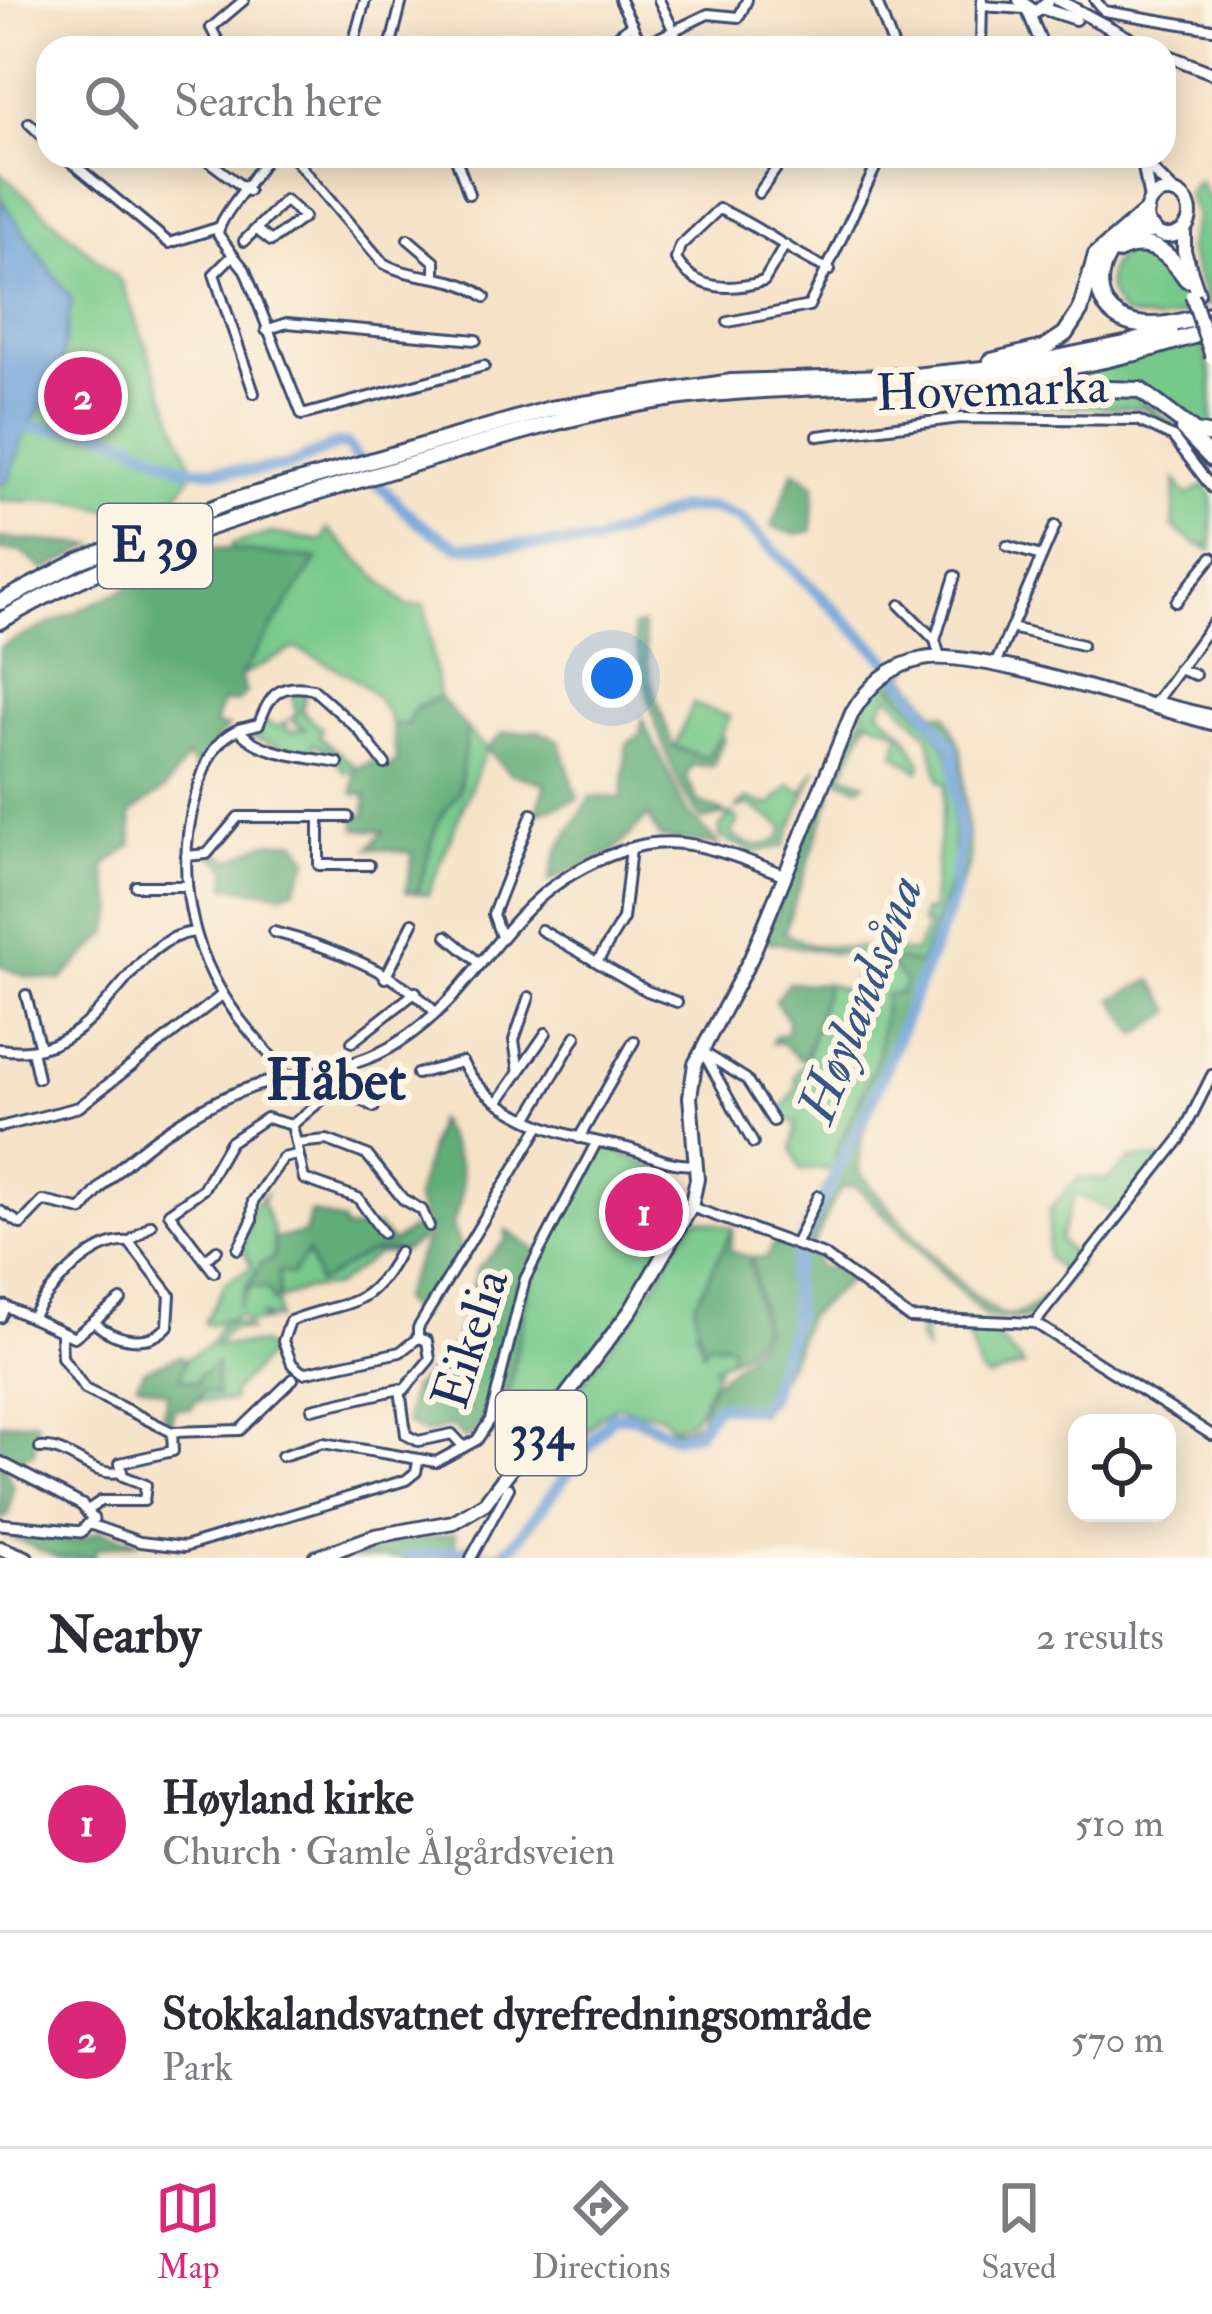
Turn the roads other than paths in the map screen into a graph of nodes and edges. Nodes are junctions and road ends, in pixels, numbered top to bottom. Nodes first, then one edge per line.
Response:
1 (244, 0) edge
2 (365, 0) edge
3 (402, 0) edge
4 (620, 0) edge
5 (659, 0) edge
6 (747, 0) edge
7 (876, 0) edge
8 (1002, 0) edge
9 (1095, 0) edge
10 (982, 3) edge
11 (1038, 6) edge
12 (632, 24) junction
13 (1212, 29) edge
14 (674, 31) junction
15 (214, 36) edge
16 (355, 36) edge
17 (394, 36) edge
18 (618, 36) edge
19 (641, 36) edge
20 (661, 36) edge
21 (676, 36) edge
22 (890, 36) edge
23 (981, 36) edge
24 (1040, 36) edge
25 (1107, 36) edge
26 (1120, 36) edge
27 (1176, 60) edge
28 (1212, 73) edge
29 (29, 123) dead end
30 (36, 130) edge
31 (78, 168) edge
32 (218, 168) edge
33 (260, 168) edge
34 (302, 168) edge
35 (459, 168) edge
36 (777, 168) edge
37 (876, 168) edge
38 (1145, 168) edge
39 (1152, 168) edge
40 (248, 190) junction
41 (1174, 192) junction
42 (760, 193) dead end
43 (469, 194) dead end
44 (1148, 206) junction
45 (217, 228) junction
46 (257, 230) junction
47 (1184, 230) junction
48 (1160, 233) junction
49 (408, 239) dead end
50 (244, 241) dead end
51 (785, 245) junction
52 (232, 255) junction
53 (1105, 260) junction
54 (830, 270) junction
55 (435, 275) junction
56 (1192, 289) junction
57 (485, 298) dead end
58 (1212, 315) edge
59 (728, 322) dead end
60 (266, 330) junction
61 (1212, 332) edge
62 (476, 340) dead end
63 (1132, 348) junction
64 (1212, 357) edge
65 (484, 366) dead end
66 (930, 381) junction
67 (254, 393) dead end
68 (611, 403) junction
69 (1169, 411) junction
70 (818, 436) dead end
71 (1212, 436) edge
72 (1212, 459) edge
73 (1212, 488) edge
74 (1055, 526) dead end
75 (1007, 546) dead end
76 (1041, 556) junction
77 (1212, 557) edge
78 (955, 576) dead end
79 (0, 602) edge
80 (1176, 602) dead end
81 (899, 605) dead end
82 (0, 621) edge
83 (1212, 624) edge
84 (1011, 628) junction
85 (935, 640) junction
86 (1082, 645) dead end
87 (940, 657) junction
88 (994, 666) junction
89 (1178, 669) junction
90 (1195, 675) dead end
91 (1154, 704) junction
92 (1212, 719) edge
93 (238, 729) junction
94 (338, 763) dead end
95 (385, 764) dead end
96 (532, 814) dead end
97 (319, 817) junction
98 (348, 817) dead end
99 (631, 848) junction
100 (186, 856) junction
101 (369, 865) dead end
102 (784, 875) junction
103 (136, 886) dead end
104 (187, 886) junction
105 (412, 923) dead end
106 (541, 930) dead end
107 (195, 932) junction
108 (274, 932) dead end
109 (500, 934) junction
110 (447, 936) dead end
111 (478, 962) junction
112 (597, 962) junction
113 (386, 978) junction
114 (416, 992) junction
115 (26, 995) dead end
116 (222, 995) junction
117 (529, 997) dead end
118 (677, 1001) dead end
119 (436, 1013) junction
120 (546, 1033) dead end
121 (576, 1036) dead end
122 (634, 1041) dead end
123 (352, 1042) dead end
124 (0, 1049) edge
125 (36, 1049) junction
126 (704, 1052) junction
127 (519, 1072) junction
128 (322, 1073) junction
129 (417, 1074) dead end
130 (1212, 1076) edge
131 (38, 1078) dead end
132 (288, 1078) junction
133 (326, 1093) junction
134 (499, 1101) junction
135 (374, 1107) dead end
136 (529, 1118) junction
137 (773, 1121) dead end
138 (292, 1125) junction
139 (540, 1126) junction
140 (0, 1127) edge
141 (579, 1138) junction
142 (296, 1143) junction
143 (596, 1143) junction
144 (753, 1143) dead end
145 (297, 1155) junction
146 (696, 1165) junction
147 (818, 1196) dead end
148 (692, 1207) junction
149 (82, 1210) joint
150 (0, 1211) edge
151 (151, 1225) dead end
152 (429, 1226) dead end
153 (383, 1233) dead end
154 (129, 1242) junction
155 (801, 1245) junction
156 (238, 1249) dead end
157 (217, 1250) dead end
158 (399, 1252) dead end
159 (205, 1260) junction
160 (214, 1272) dead end
161 (121, 1300) dead end
162 (3, 1312) edge
163 (33, 1316) junction
164 (95, 1323) junction
165 (1035, 1323) junction
166 (62, 1335) junction
167 (418, 1338) junction
168 (293, 1379) dead end
169 (404, 1390) junction
170 (312, 1409) dead end
171 (172, 1432) junction
172 (1212, 1435) edge
173 (464, 1447) junction
174 (40, 1448) dead end
175 (282, 1456) dead end
176 (0, 1462) edge
177 (418, 1462) junction
178 (120, 1472) junction
179 (509, 1487) dead end
180 (89, 1509) junction
181 (0, 1524) edge
182 (92, 1525) junction
183 (0, 1548) edge
184 (472, 1555) edge
185 (26, 1558) edge
186 (315, 1558) edge

1 - 15 street
2 - 16 street
3 - 17 street
4 - 12 street
5 - 14 street
6 - 14 street
7 - 22 street
8 - 10 street
9 - 13 street
10 - 11 street
10 - 23 street
11 - 24 main road
11 - 25 main road
11 - 26 main road
12 - 18 street
12 - 19 street
14 - 20 street
14 - 21 street
27 - 28 main road
29 - 30 street
31 - 45 street
32 - 40 street
33 - 40 street
34 - 55 street
35 - 43 street
36 - 42 street
37 - 54 street
38 - 44 main road
39 - 41 main road
40 - 45 street
41 - 44 main road
41 - 47 main road
44 - 48 main road
44 - 66 highway, E 39
45 - 52 street
46 - 46 street
46 - 50 street
47 - 48 main road
47 - 56 main road
48 - 53 highway
48 - 56 main road
49 - 55 street
51 - 51 street
51 - 54 street
52 - 60 street
52 - 67 street
53 - 56 highway
53 - 58 highway, E 39
54 - 59 street
55 - 57 street
56 - 61 main road, bridge
56 - 64 main road, bridge
58 - 63 highway, E 39
60 - 62 street
60 - 65 street
61 - 63 highway, E 39
63 - 66 highway, E 39
66 - 68 highway, E 39
66 - 69 highway, E 39
68 - 79 highway, E 39
68 - 82 highway, E 39
69 - 71 highway, E 39
69 - 72 highway
70 - 73 street, Hovemarka
74 - 76 street
75 - 76 street
76 - 84 street
77 - 80 street
78 - 85 street
81 - 85 street
83 - 89 street
84 - 86 street
84 - 88 street
85 - 87 street
87 - 88 main road, 334
87 - 102 main road, 334
88 - 91 main road, 334
89 - 90 street
89 - 91 street
91 - 92 main road, 334
93 - 94 street
93 - 95 street
93 - 100 street
96 - 109 street
97 - 98 street
97 - 100 street
97 - 101 street
99 - 102 street
99 - 109 street
99 - 112 street
100 - 104 street
102 - 126 main road, 334
103 - 104 street
104 - 107 street
105 - 113 street
106 - 112 street
107 - 116 street
107 - 125 street
108 - 113 street
109 - 111 street
110 - 111 street
111 - 119 street
112 - 118 street
113 - 114 street
114 - 119 street
114 - 123 street
115 - 125 street
116 - 132 street
116 - 140 street
117 - 127 street
119 - 128 street
120 - 127 street
121 - 136 street
122 - 141 street
124 - 125 street
125 - 131 street
126 - 137 street
126 - 144 street
126 - 146 main road, 334
127 - 134 street
128 - 132 street
128 - 133 street
129 - 134 street
130 - 165 street
132 - 149 street
133 - 135 street
133 - 138 street
134 - 136 street
136 - 139 street
138 - 142 street
138 - 159 street
139 - 141 street
139 - 167 street
141 - 143 street
142 - 145 street
142 - 152 street
143 - 146 street
143 - 173 street, Eikelia
145 - 153 street
145 - 156 street
146 - 148 main road, 334
147 - 155 street
148 - 155 street
148 - 186 main road, 334
149 - 150 street
151 - 154 street
154 - 163 street
154 - 164 street
155 - 165 street
157 - 159 street
158 - 167 street
159 - 160 street
161 - 164 street
162 - 163 street
163 - 166 street
164 - 166 street
165 - 172 street
166 - 171 street
167 - 169 street
168 - 171 street
169 - 170 street
169 - 173 street
171 - 178 street
173 - 177 street, Eikelia
174 - 178 street
175 - 177 street, Eikelia
176 - 180 street
177 - 182 street
178 - 180 street
179 - 184 street
180 - 182 street
181 - 182 street
183 - 185 main road

